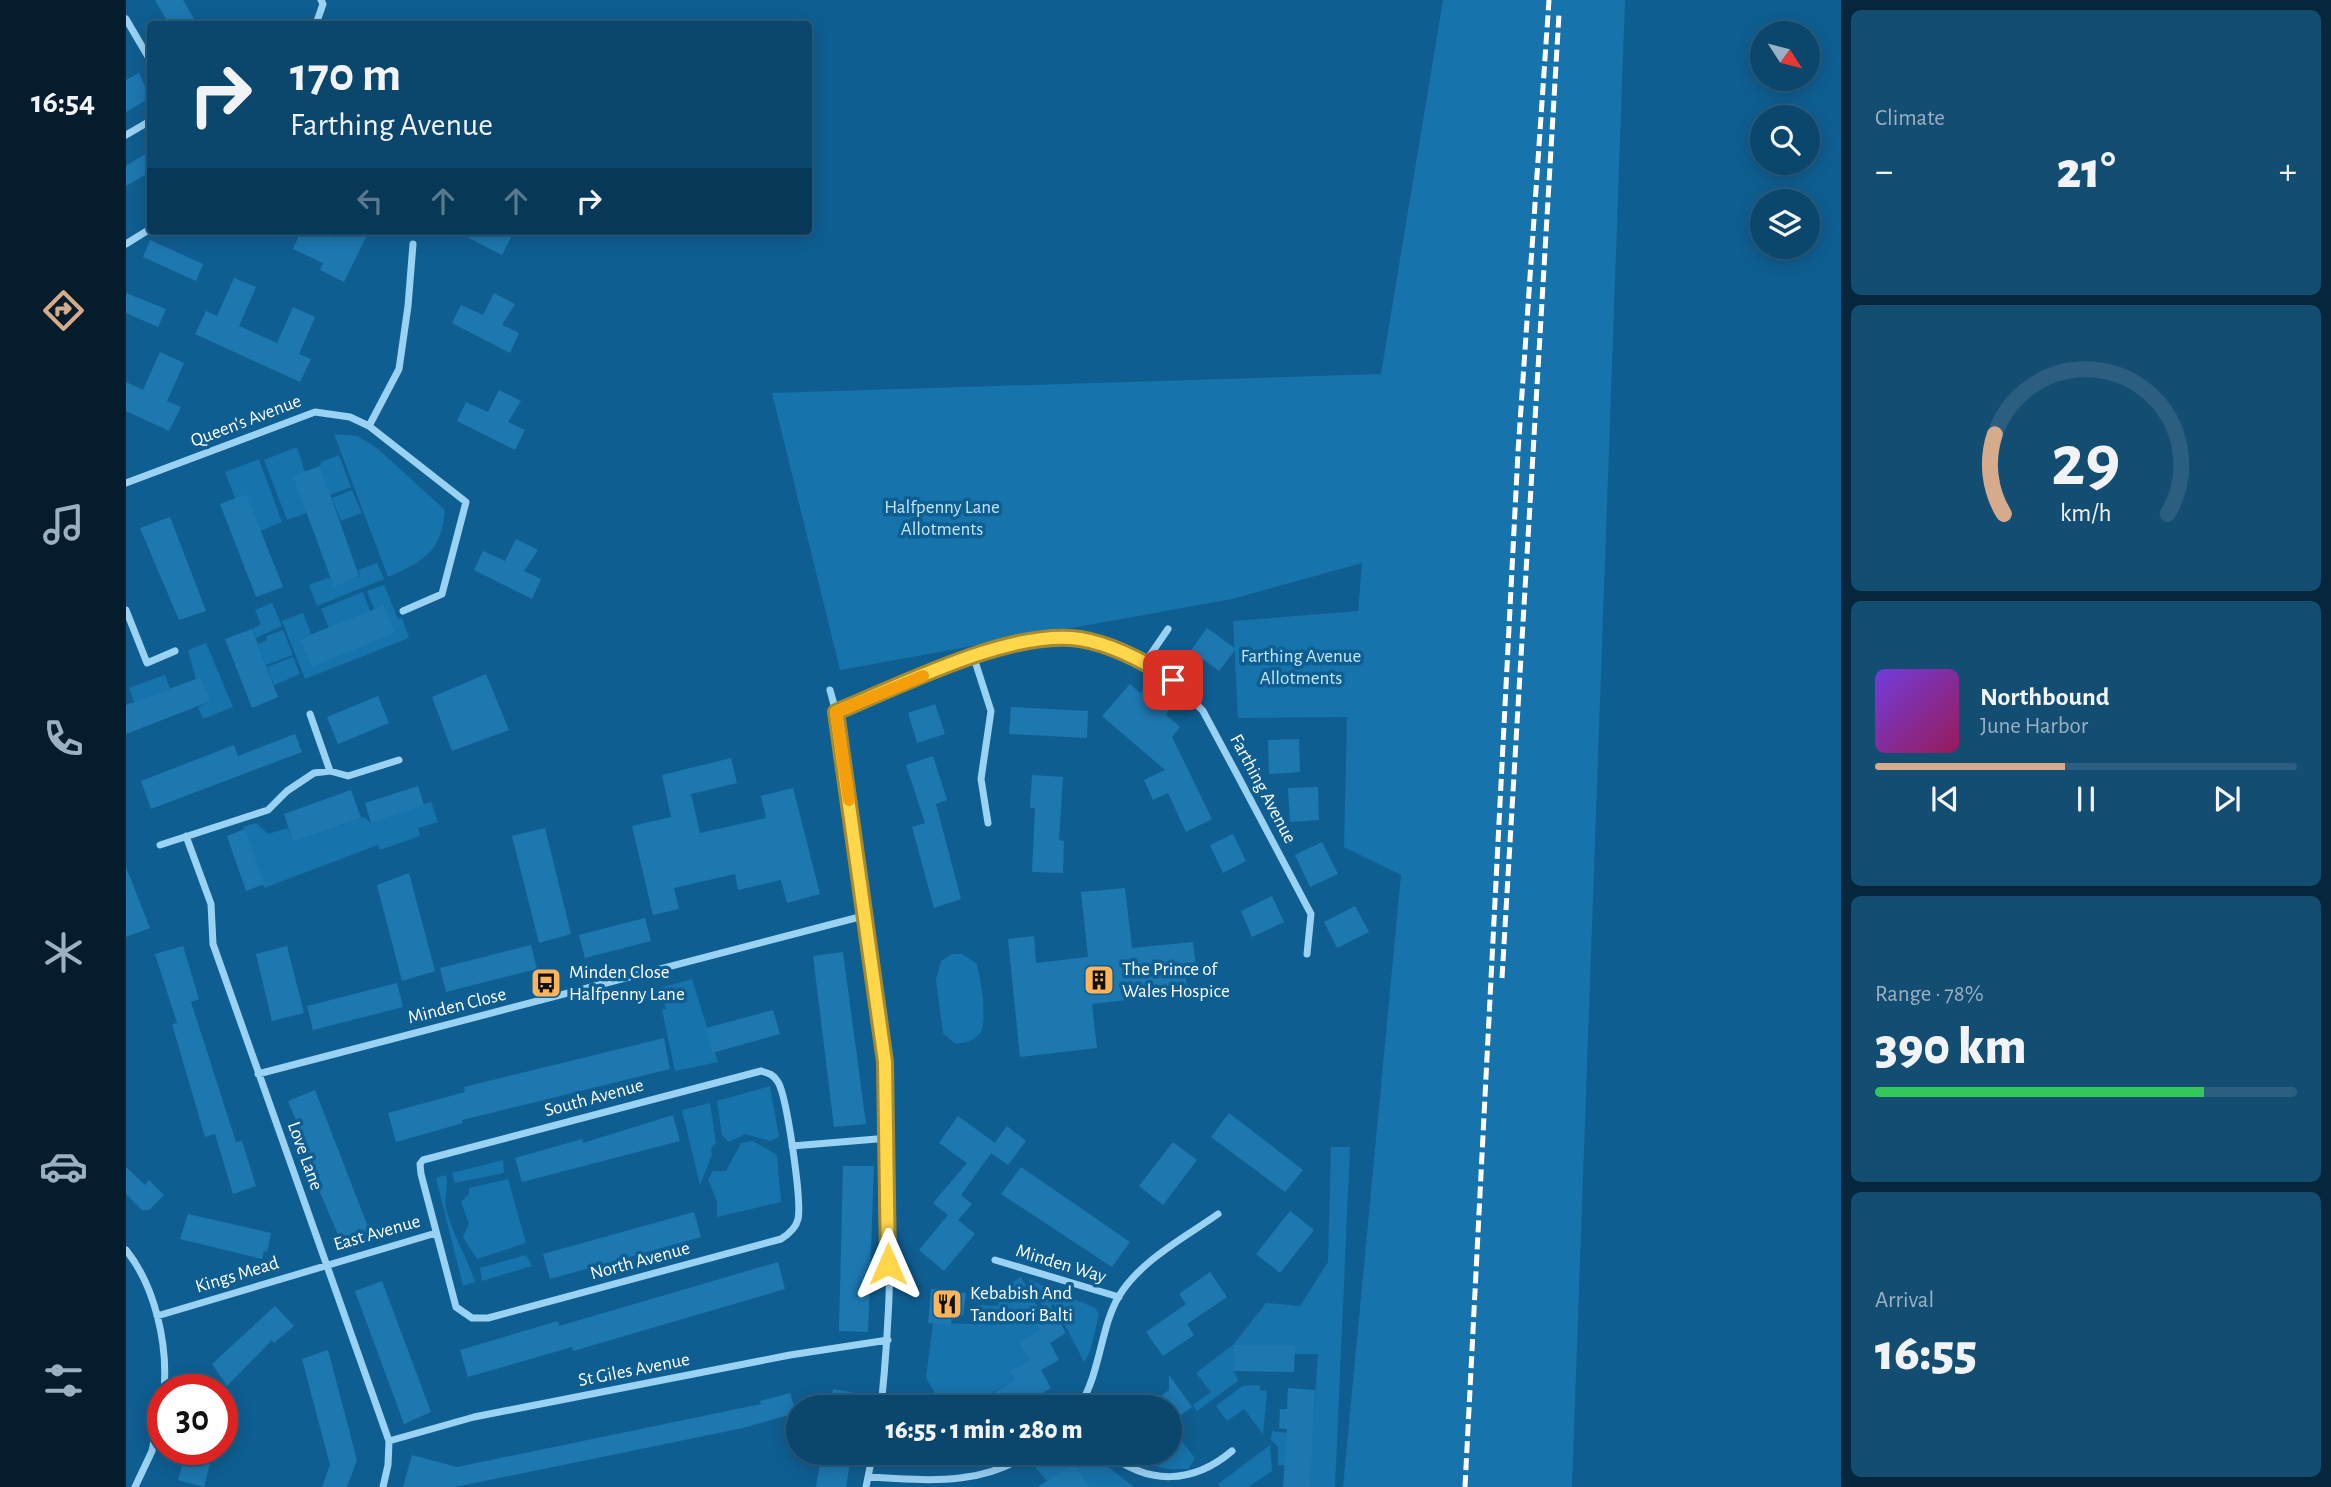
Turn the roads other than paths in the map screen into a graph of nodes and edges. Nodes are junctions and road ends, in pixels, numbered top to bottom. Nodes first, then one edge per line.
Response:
1 (321, 0) edge
2 (126, 19) edge
3 (317, 21) edge
4 (130, 34) edge
5 (147, 56) edge
6 (147, 123) edge
7 (126, 135) edge
8 (147, 231) edge
9 (126, 244) edge
10 (413, 244) dead end
11 (369, 426) junction
12 (126, 483) edge
13 (126, 610) edge
14 (403, 611) dead end
15 (1168, 629) dead end
16 (175, 651) dead end
17 (973, 655) junction
18 (1144, 664) junction
19 (830, 690) dead end
20 (836, 712) junction
21 (310, 714) dead end
22 (399, 760) dead end
23 (330, 771) junction
24 (988, 823) dead end
25 (186, 836) junction
26 (160, 845) dead end
27 (867, 915) junction
28 (1307, 954) dead end
29 (258, 1074) junction
30 (888, 1138) junction
31 (792, 1146) junction
32 (421, 1174) joint
33 (1217, 1214) dead end
34 (436, 1233) junction
35 (126, 1250) edge
36 (995, 1261) dead end
37 (327, 1264) junction
38 (1119, 1297) junction
39 (157, 1316) junction
40 (488, 1318) joint
41 (888, 1340) junction
42 (166, 1374) edge
43 (882, 1395) edge
44 (1085, 1395) edge
45 (388, 1441) junction
46 (1232, 1451) dead end
47 (147, 1462) edge
48 (870, 1465) edge
49 (1006, 1465) edge
50 (1127, 1465) edge
51 (868, 1477) junction
52 (135, 1487) edge
53 (383, 1487) edge
54 (866, 1487) edge

1 - 3 street
2 - 4 street
4 - 5 street
6 - 7 street
8 - 9 street
10 - 11 street
11 - 12 street, Queen's Avenue
11 - 14 street, Queen's Avenue
13 - 16 street
15 - 18 street
17 - 18 street, Farthing Avenue
17 - 20 street, Farthing Avenue
17 - 24 street
18 - 28 street, Farthing Avenue
19 - 20 street
20 - 27 street
21 - 23 street
22 - 23 street
23 - 25 street
25 - 26 street
25 - 29 street, Love Lane
27 - 29 street, Minden Close
27 - 30 street
29 - 37 street, Love Lane
30 - 31 street
30 - 41 street
31 - 32 street, South Avenue
31 - 40 street, North Avenue
32 - 34 street, East Avenue
33 - 38 street, Minden Way
34 - 37 street, East Avenue
34 - 40 street, East Avenue
35 - 39 street
36 - 38 street, Minden Way
37 - 39 street, Kings Mead
37 - 45 street, Love Lane
38 - 44 street, Minden Way
39 - 42 street
41 - 43 street
41 - 45 street, St Giles Avenue
45 - 53 street, Love Lane
46 - 50 street
47 - 52 street
48 - 51 street
49 - 51 street
51 - 54 street

